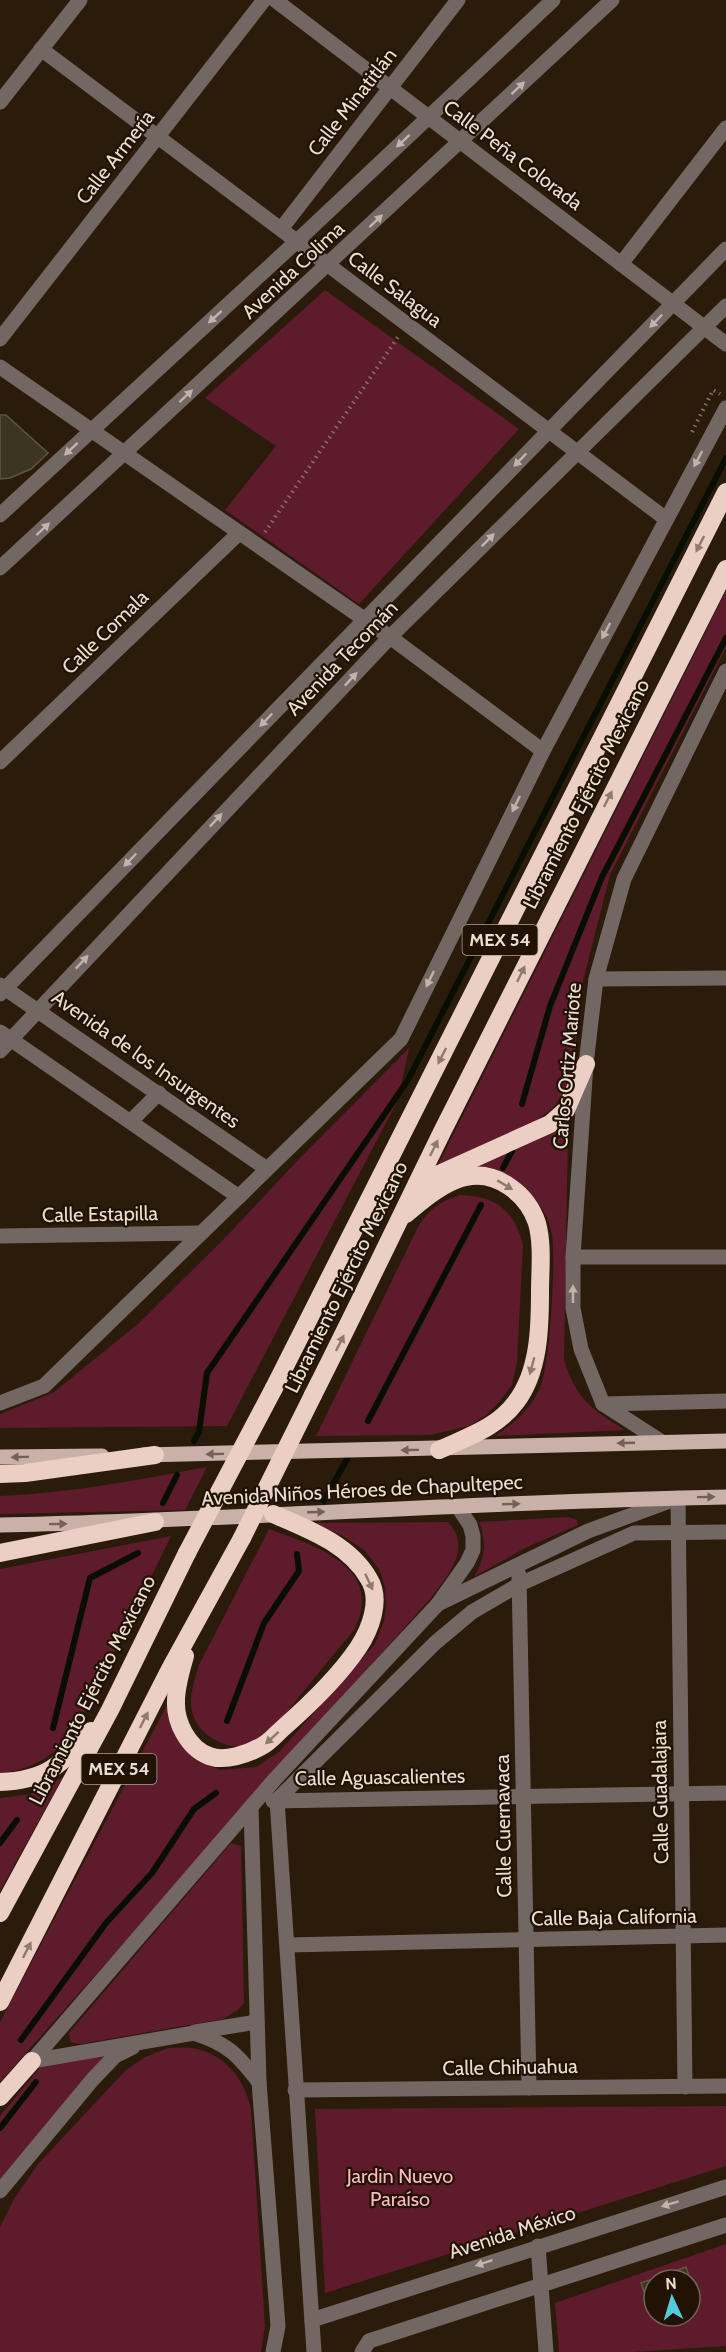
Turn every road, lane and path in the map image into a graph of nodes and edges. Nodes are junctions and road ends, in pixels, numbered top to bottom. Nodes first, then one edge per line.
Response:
1 (80, 0) edge
2 (264, 0) edge
3 (275, 0) edge
4 (458, 0) edge
5 (552, 0) edge
6 (612, 0) edge
7 (41, 49) junction
8 (5, 85) edge
9 (390, 88) junction
10 (0, 102) edge
11 (428, 117) junction
12 (726, 128) edge
13 (158, 137) junction
14 (461, 142) junction
15 (280, 229) junction
16 (297, 241) junction
17 (726, 249) edge
18 (621, 264) junction
19 (329, 265) junction
20 (673, 304) junction
21 (726, 306) edge
22 (407, 325) junction
23 (705, 328) junction
24 (0, 339) edge
25 (726, 344) edge
26 (0, 367) edge
27 (726, 408) edge
28 (90, 431) junction
29 (548, 431) junction
30 (578, 452) junction
31 (124, 453) junction
32 (726, 492) edge
33 (0, 515) edge
34 (666, 519) junction
35 (239, 533) junction
36 (256, 545) junction
37 (0, 568) edge
38 (726, 569) edge
39 (364, 620) junction
40 (390, 637) junction
41 (724, 679) edge
42 (543, 751) junction
43 (0, 762) edge
44 (726, 978) edge
45 (596, 979) junction
46 (2, 989) edge
47 (37, 1009) junction
48 (6, 1036) edge
49 (0, 1051) edge
50 (586, 1064) junction
51 (159, 1093) junction
52 (131, 1121) junction
53 (267, 1169) junction
54 (417, 1184) junction
55 (238, 1197) junction
56 (400, 1219) junction
57 (201, 1233) junction
58 (0, 1236) edge
59 (573, 1257) junction
60 (726, 1257) edge
61 (726, 1401) edge
62 (0, 1403) edge
63 (603, 1404) junction
64 (726, 1441) edge
65 (662, 1442) junction
66 (439, 1450) junction
67 (155, 1455) junction
68 (0, 1457) edge
69 (0, 1474) edge
70 (726, 1497) edge
71 (678, 1498) junction
72 (458, 1507) junction
73 (273, 1514) junction
74 (156, 1522) junction
75 (0, 1525) edge
76 (678, 1532) junction
77 (726, 1532) edge
78 (0, 1553) edge
79 (519, 1563) junction
80 (519, 1584) junction
81 (438, 1604) junction
82 (190, 1633) junction
83 (110, 1710) junction
84 (0, 1782) edge
85 (726, 1793) edge
86 (681, 1794) junction
87 (524, 1796) junction
88 (277, 1800) junction
89 (251, 1808) junction
90 (0, 1913) edge
91 (683, 1935) junction
92 (726, 1935) edge
93 (526, 1940) junction
94 (288, 1945) junction
95 (0, 2002) edge
96 (257, 2022) junction
97 (194, 2033) junction
98 (147, 2040) junction
99 (32, 2061) junction
100 (259, 2082) junction
101 (726, 2086) edge
102 (685, 2087) junction
103 (529, 2088) junction
104 (295, 2090) junction
105 (0, 2097) edge
106 (726, 2187) edge
107 (0, 2191) edge
108 (726, 2225) edge
109 (538, 2246) junction
110 (541, 2285) junction
111 (312, 2320) junction
112 (278, 2326) junction
113 (273, 2352) edge
114 (278, 2352) edge
115 (314, 2352) edge
116 (362, 2352) edge
117 (546, 2352) edge

1 - 7 street
2 - 13 street, Calle Armería
3 - 9 street, Calle Peña Colorada
4 - 9 street, Calle Minatitlán
5 - 11 street, Avenida Colima
14 -> 6 street, Avenida Colima
7 - 8 street
7 - 13 street, Calle Salagua
8 - 10 street
9 - 11 street, Calle Peña Colorada
9 - 15 street, Calle Minatitlán
11 - 14 street, Calle Peña Colorada
11 -> 16 street, Avenida Colima
12 - 18 street
13 - 15 street, Calle Salagua
13 - 24 street, Calle Armería
14 - 18 street, Calle Peña Colorada
19 -> 14 street, Avenida Colima
15 - 16 street, Calle Salagua
16 - 19 street, Calle Salagua
16 -> 28 street, Avenida Colima
17 - 20 street, Avenida Tecomán
18 - 20 street, Calle Peña Colorada
19 - 22 street, Calle Salagua
31 -> 19 street, Avenida Colima
20 - 23 street, Calle Peña Colorada
20 -> 29 street, Avenida Tecomán
21 - 23 street, Avenida Tecomán
22 - 29 street, Calle Salagua
22 - 36 path
23 - 25 street, Calle Peña Colorada
23 - 30 street, Avenida Tecomán
26 - 28 street
27 -> 34 street
28 - 31 street
28 -> 33 street, Avenida Colima
29 - 30 street, Calle Salagua
29 -> 39 street, Avenida Tecomán
30 - 34 street, Calle Salagua
40 -> 30 street, Avenida Tecomán
31 - 35 street
37 -> 31 street, Avenida Colima
32 -> 83 highway, Libramiento Ejército Mexicano / MEX 54, bridge
34 -> 42 street
35 - 36 street
35 - 43 street, Calle Comala
36 - 39 street
54 -> 38 highway, Libramiento Ejército Mexicano / MEX 54
39 - 40 street
39 -> 46 street, Avenida Tecomán
40 - 42 street
47 -> 40 street, Avenida Tecomán
41 - 45 street, Carlos Ortiz Mariote
42 -> 53 street
44 - 45 street
45 - 50 street, Carlos Ortiz Mariote
46 - 47 street, Avenida de los Insurgentes
47 - 48 street, Avenida Tecomán
47 - 51 street, Avenida de los Insurgentes
48 - 49 street, Avenida Tecomán
48 - 52 street
50 - 54 highway
50 - 59 street, Carlos Ortiz Mariote
51 - 52 street
51 - 53 street, Avenida de los Insurgentes
52 - 55 street
53 - 55 street
54 - 56 highway, Libramiento Ejército Mexicano / MEX 54
55 - 57 street
56 -> 66 highway
82 -> 56 highway, Libramiento Ejército Mexicano / MEX 54, bridge
57 - 58 street, Calle Estapilla
57 - 62 street
59 - 60 street
63 -> 59 street, Carlos Ortiz Mariote
61 - 63 street
63 - 65 street
64 - 65 main road, Avenida Niños Héroes de Chapultepec
65 -> 66 main road, Avenida Niños Héroes de Chapultepec
66 -> 67 main road, Avenida Niños Héroes de Chapultepec
67 -> 68 main road, Avenida Niños Héroes de Chapultepec
67 - 69 highway
71 -> 70 main road, Avenida Niños Héroes de Chapultepec
72 -> 71 main road, Avenida Niños Héroes de Chapultepec
71 - 76 street, Calle Guadalajara
71 - 79 street
73 -> 72 main road, Avenida Niños Héroes de Chapultepec
72 - 81 street
73 - 74 main road, Avenida Niños Héroes de Chapultepec
73 -> 82 highway
75 -> 74 main road, Avenida Niños Héroes de Chapultepec
74 - 78 highway
76 - 77 street
76 - 80 street
76 - 86 street, Calle Guadalajara
79 - 80 street, Calle Cuernavaca
79 - 81 street
80 - 87 street, Calle Cuernavaca
80 - 88 street
81 - 89 street
95 -> 82 highway, Libramiento Ejército Mexicano / MEX 54
83 - 84 highway
83 - 90 highway, Libramiento Ejército Mexicano / MEX 54
85 - 86 street, Calle Aguascalientes
86 - 87 street, Calle Aguascalientes
86 - 91 street, Calle Guadalajara
87 - 88 street, Calle Aguascalientes
87 - 93 street, Calle Cuernavaca
88 - 89 street, Calle Aguascalientes
88 - 94 street
89 - 96 street
89 - 99 street
91 - 92 street, Calle Baja California
91 - 93 street, Calle Baja California
91 - 102 street, Calle Guadalajara
93 - 94 street, Calle Baja California
93 - 103 street, Calle Cuernavaca
94 - 104 street
96 - 97 street
96 - 100 street
97 - 98 street
97 - 100 street
98 - 99 street
98 - 107 street
99 - 105 highway
100 - 112 street
101 - 102 street, Calle Chihuahua
102 - 103 street, Calle Chihuahua
103 - 104 street, Calle Chihuahua
104 - 111 street
106 -> 109 street, Avenida México
108 - 110 street
109 - 110 street
109 -> 111 street, Avenida México
110 - 116 street
110 - 117 street
111 - 115 street
112 - 113 street
112 - 114 street

